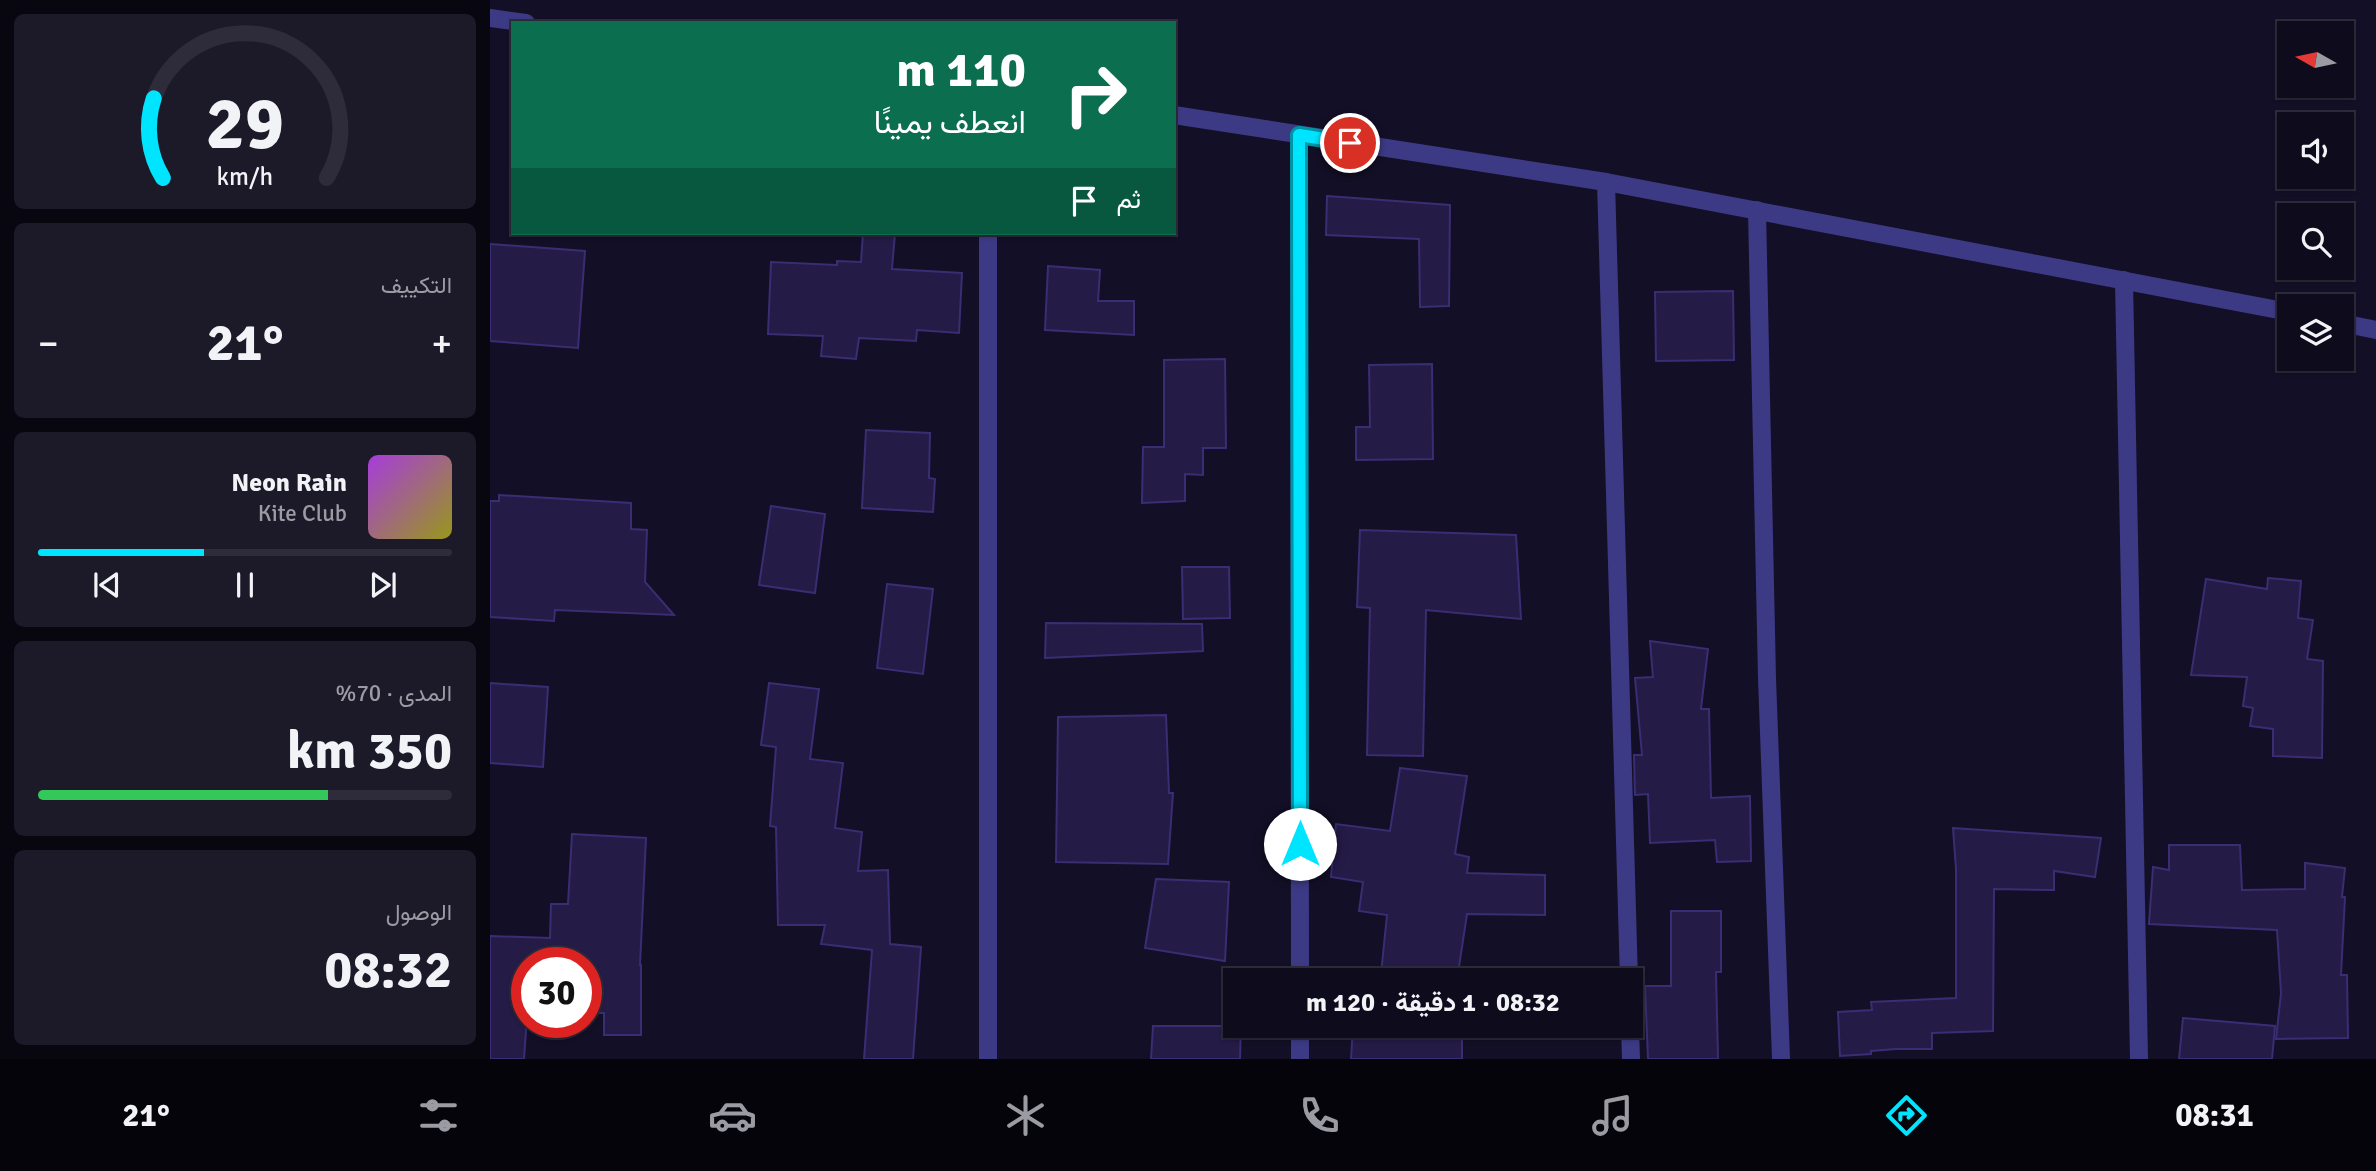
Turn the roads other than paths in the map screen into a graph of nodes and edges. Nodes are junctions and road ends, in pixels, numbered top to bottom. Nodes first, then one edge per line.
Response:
1 (490, 18) edge
2 (512, 21) edge
3 (1176, 115) edge
4 (1299, 135) junction
5 (1606, 182) junction
6 (1757, 210) junction
7 (988, 235) edge
8 (2124, 280) junction
9 (2277, 310) edge
10 (2354, 325) edge
11 (2376, 330) edge
12 (1300, 968) edge
13 (1629, 968) edge
14 (1300, 1038) edge
15 (1630, 1038) edge
16 (988, 1059) edge
17 (1300, 1059) edge
18 (1631, 1059) edge
19 (1781, 1059) edge
20 (2139, 1059) edge

1 - 2 street
3 - 4 street
4 - 5 street
4 - 12 street
5 - 6 street
5 - 13 street
6 - 8 street
6 - 19 street
7 - 16 street
8 - 9 street
8 - 20 street
10 - 11 street
14 - 17 street
15 - 18 street

